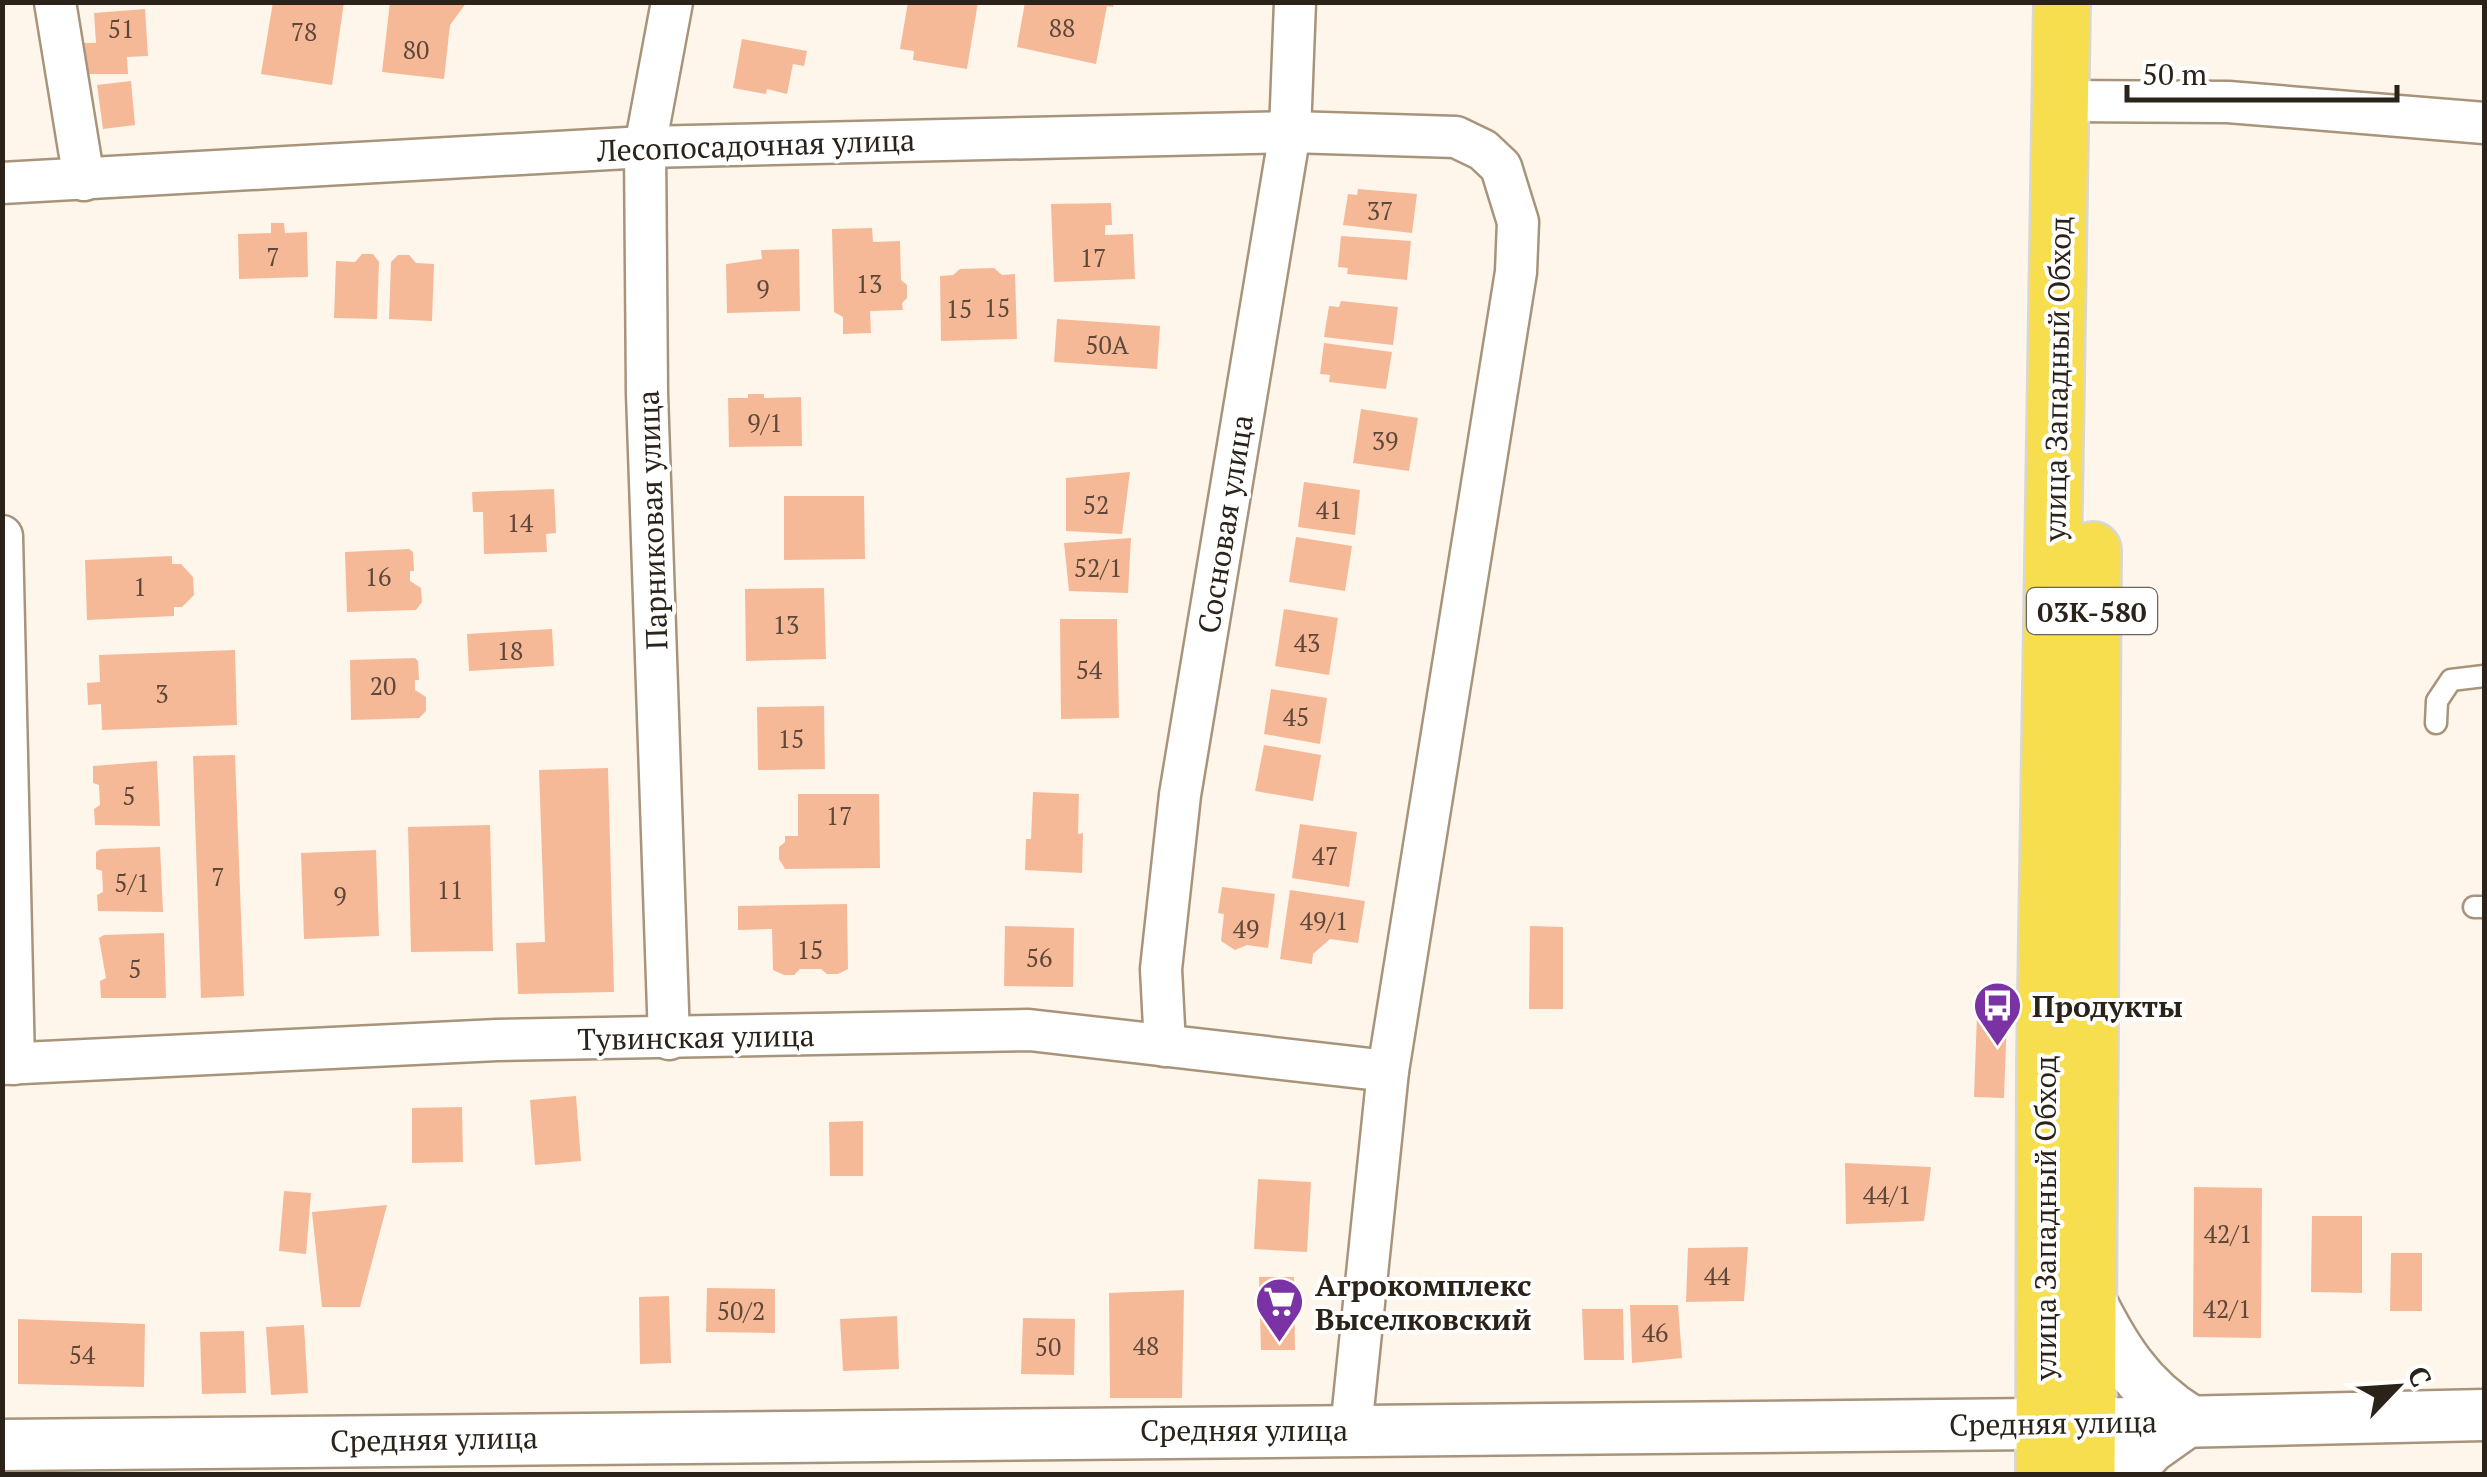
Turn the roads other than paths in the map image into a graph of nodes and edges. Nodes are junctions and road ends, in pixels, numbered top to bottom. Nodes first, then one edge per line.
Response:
1 (55, 2) edge
2 (672, 2) edge
3 (1295, 2) edge
4 (2062, 2) edge
5 (2095, 2) edge
6 (2078, 101) junction
7 (2484, 124) edge
8 (1290, 132) junction
9 (645, 147) junction
10 (84, 180) junction
11 (2, 183) edge
12 (2, 536) edge
13 (2484, 676) edge
14 (2436, 723) dead end
15 (670, 1039) junction
16 (1165, 1046) junction
17 (8, 1064) edge
18 (1388, 1071) junction
19 (2087, 1294) junction
20 (2484, 1416) edge
21 (2189, 1420) junction
22 (1351, 1429) junction
23 (2, 1444) edge
24 (2066, 1449) edge
25 (2124, 1474) edge

1 - 10 street
2 - 9 street, Парниковая улица
3 - 8 street, Сосновая улица
4 - 6 highway, улица Западный Обход / 03К-580
5 - 6 highway, улица Западный Обход / 03К-580
6 - 7 street
6 - 19 highway, улица Западный Обход / 03К-580
6 - 24 highway, улица Западный Обход / 03К-580
8 - 9 street, Лесопосадочная улица
8 - 16 street, Сосновая улица
8 - 18 street, Лесопосадочная улица
9 - 10 street, Лесопосадочная улица
9 - 15 street, Парниковая улица
10 - 11 street, Лесопосадочная улица
12 - 17 street
13 - 14 lane
15 - 16 street, Тувинская улица
15 - 17 street, Тувинская улица
16 - 18 street, Тувинская улица
18 - 22 street
19 - 21 street
19 - 24 highway, улица Западный Обход / 03К-580
20 - 21 street, Средняя улица
21 - 24 street, Средняя улица
21 - 25 street
22 - 23 street, Средняя улица
22 - 24 street, Средняя улица

